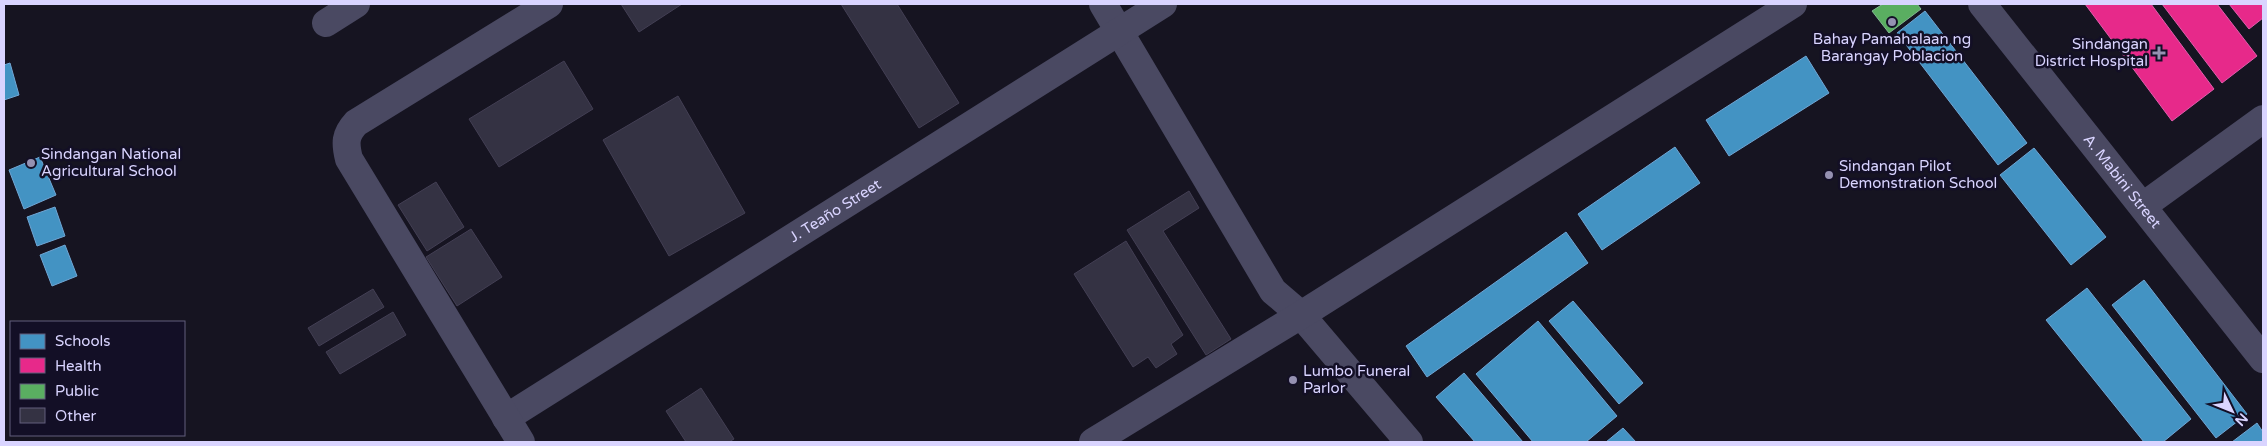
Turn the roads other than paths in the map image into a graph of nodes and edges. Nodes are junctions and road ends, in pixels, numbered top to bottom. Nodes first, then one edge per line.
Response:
1 (356, 4) edge
2 (549, 4) edge
3 (1103, 4) edge
4 (1164, 4) edge
5 (1793, 4) edge
6 (1982, 4) edge
7 (326, 23) dead end
8 (1119, 31) junction
9 (2263, 119) edge
10 (2143, 206) junction
11 (1301, 315) junction
12 (2263, 359) edge
13 (506, 418) junction
14 (521, 442) edge
15 (1093, 442) edge
16 (1409, 442) edge

1 - 7 street
2 - 13 street
3 - 8 street
4 - 8 street, J. Teaño Street
5 - 11 street
6 - 10 street, A. Mabini Street
8 - 11 street
8 - 13 street, J. Teaño Street
9 - 10 street
10 - 12 street, A. Mabini Street
11 - 15 street
11 - 16 street
13 - 14 street

